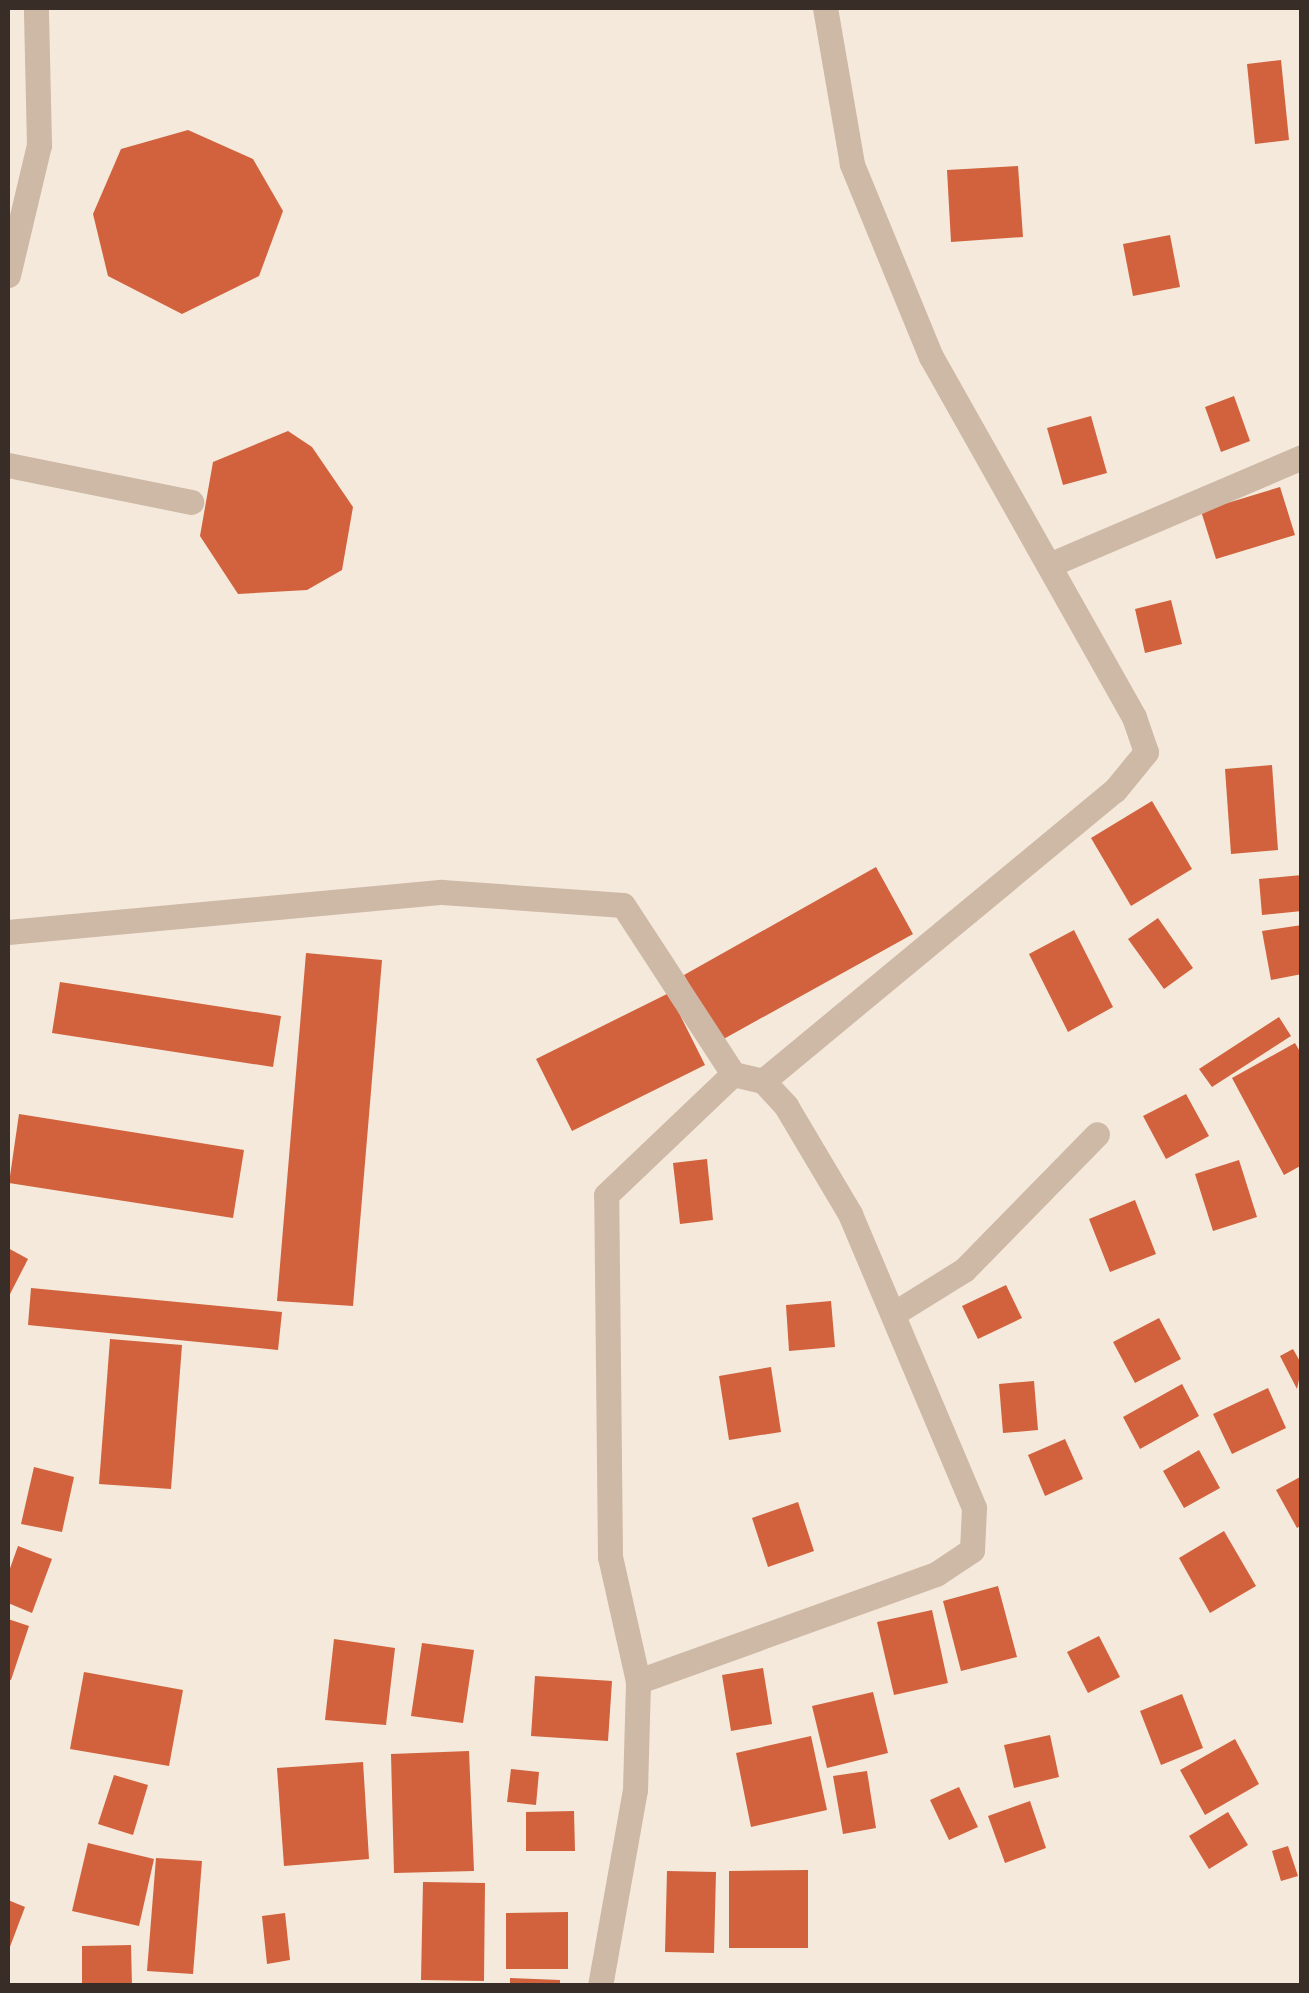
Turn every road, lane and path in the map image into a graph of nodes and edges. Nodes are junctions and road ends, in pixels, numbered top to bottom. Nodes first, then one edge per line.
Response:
1 (36, 8) edge
2 (826, 8) edge
3 (8, 274) edge
4 (1302, 458) edge
5 (8, 464) edge
6 (191, 502) dead end
7 (1049, 565) junction
8 (8, 932) edge
9 (733, 1074) junction
10 (763, 1081) junction
11 (1098, 1134) dead end
12 (892, 1314) junction
13 (638, 1681) junction
14 (600, 1986) edge

1 - 3 street
2 - 7 street
4 - 7 street
5 - 6 street
7 - 10 street
8 - 9 street
9 - 10 street
9 - 13 street
10 - 12 street
11 - 12 street
12 - 13 street
13 - 14 street

